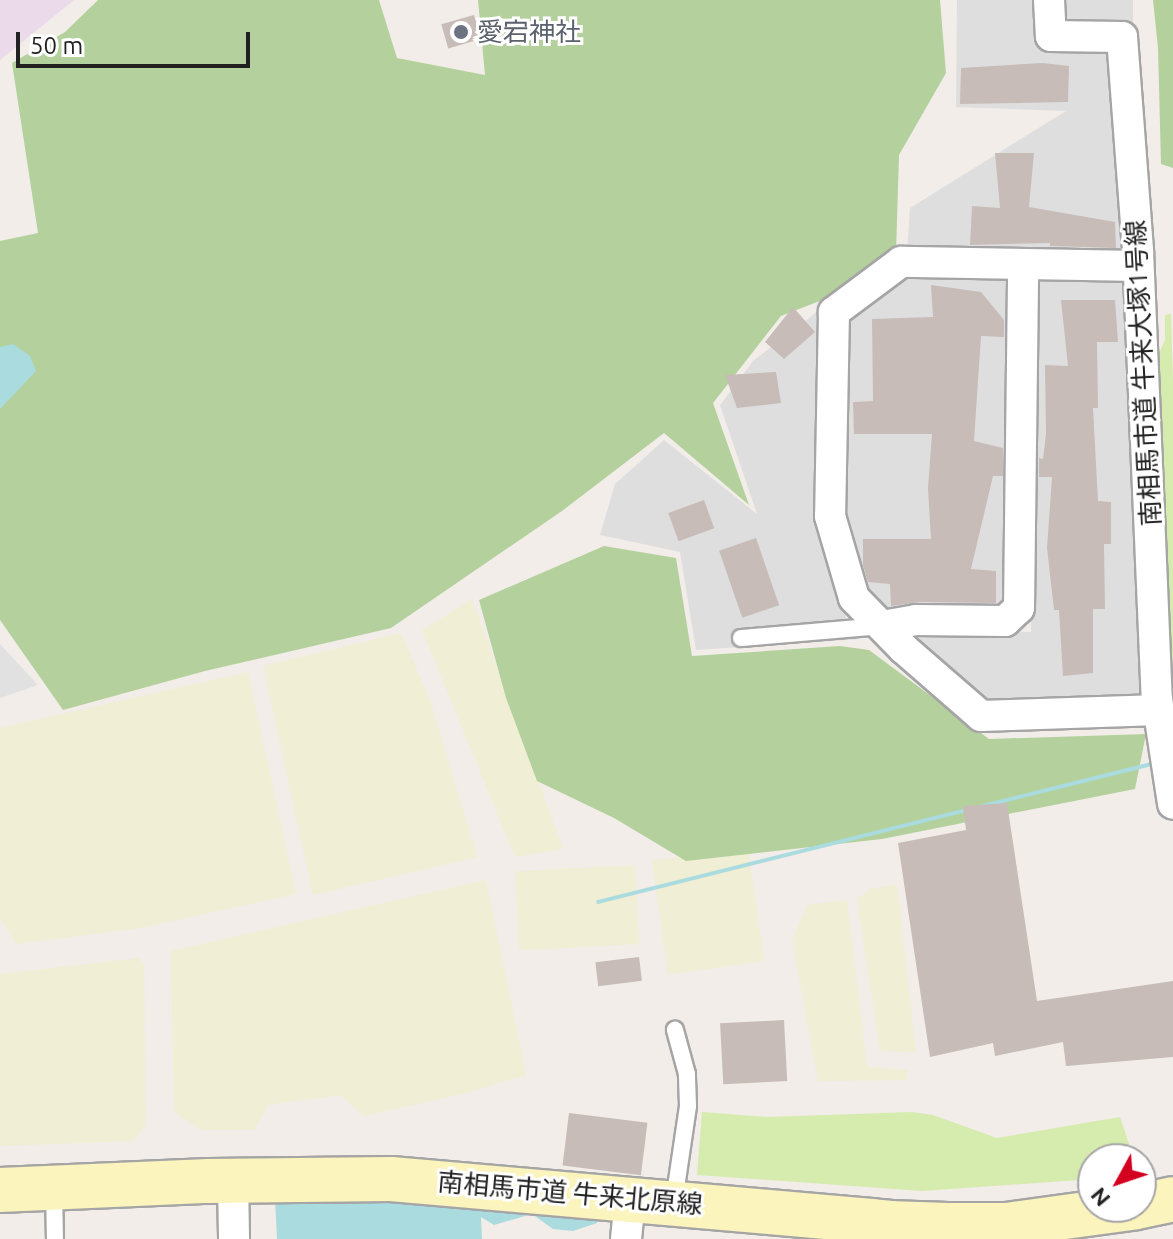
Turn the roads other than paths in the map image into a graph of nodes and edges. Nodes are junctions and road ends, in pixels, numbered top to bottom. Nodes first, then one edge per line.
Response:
1 (1049, 0) edge
2 (1023, 265) junction
3 (1138, 266) junction
4 (882, 626) junction
5 (741, 638) dead end
6 (1159, 710) junction
7 (1173, 804) edge
8 (675, 1030) dead end
9 (233, 1180) junction
10 (54, 1188) junction
11 (0, 1190) edge
12 (674, 1203) junction
13 (1077, 1215) edge
14 (628, 1219) edge
15 (55, 1239) edge
16 (234, 1239) edge

1 - 3 street, 南相馬市道 牛来大塚1号線
2 - 3 street
2 - 4 street
2 - 4 street
3 - 6 street, 南相馬市道 牛来大塚1号線
4 - 5 lane
4 - 6 street
6 - 7 street, 南相馬市道 牛来大塚1号線
8 - 12 lane
9 - 10 street, 南相馬市道 牛来北原線
9 - 14 street, 南相馬市道 牛来北原線
9 - 16 street
10 - 11 street, 南相馬市道 牛来北原線
10 - 15 lane
12 - 13 street, 南相馬市道 牛来北原線
12 - 14 street, 南相馬市道 牛来北原線

